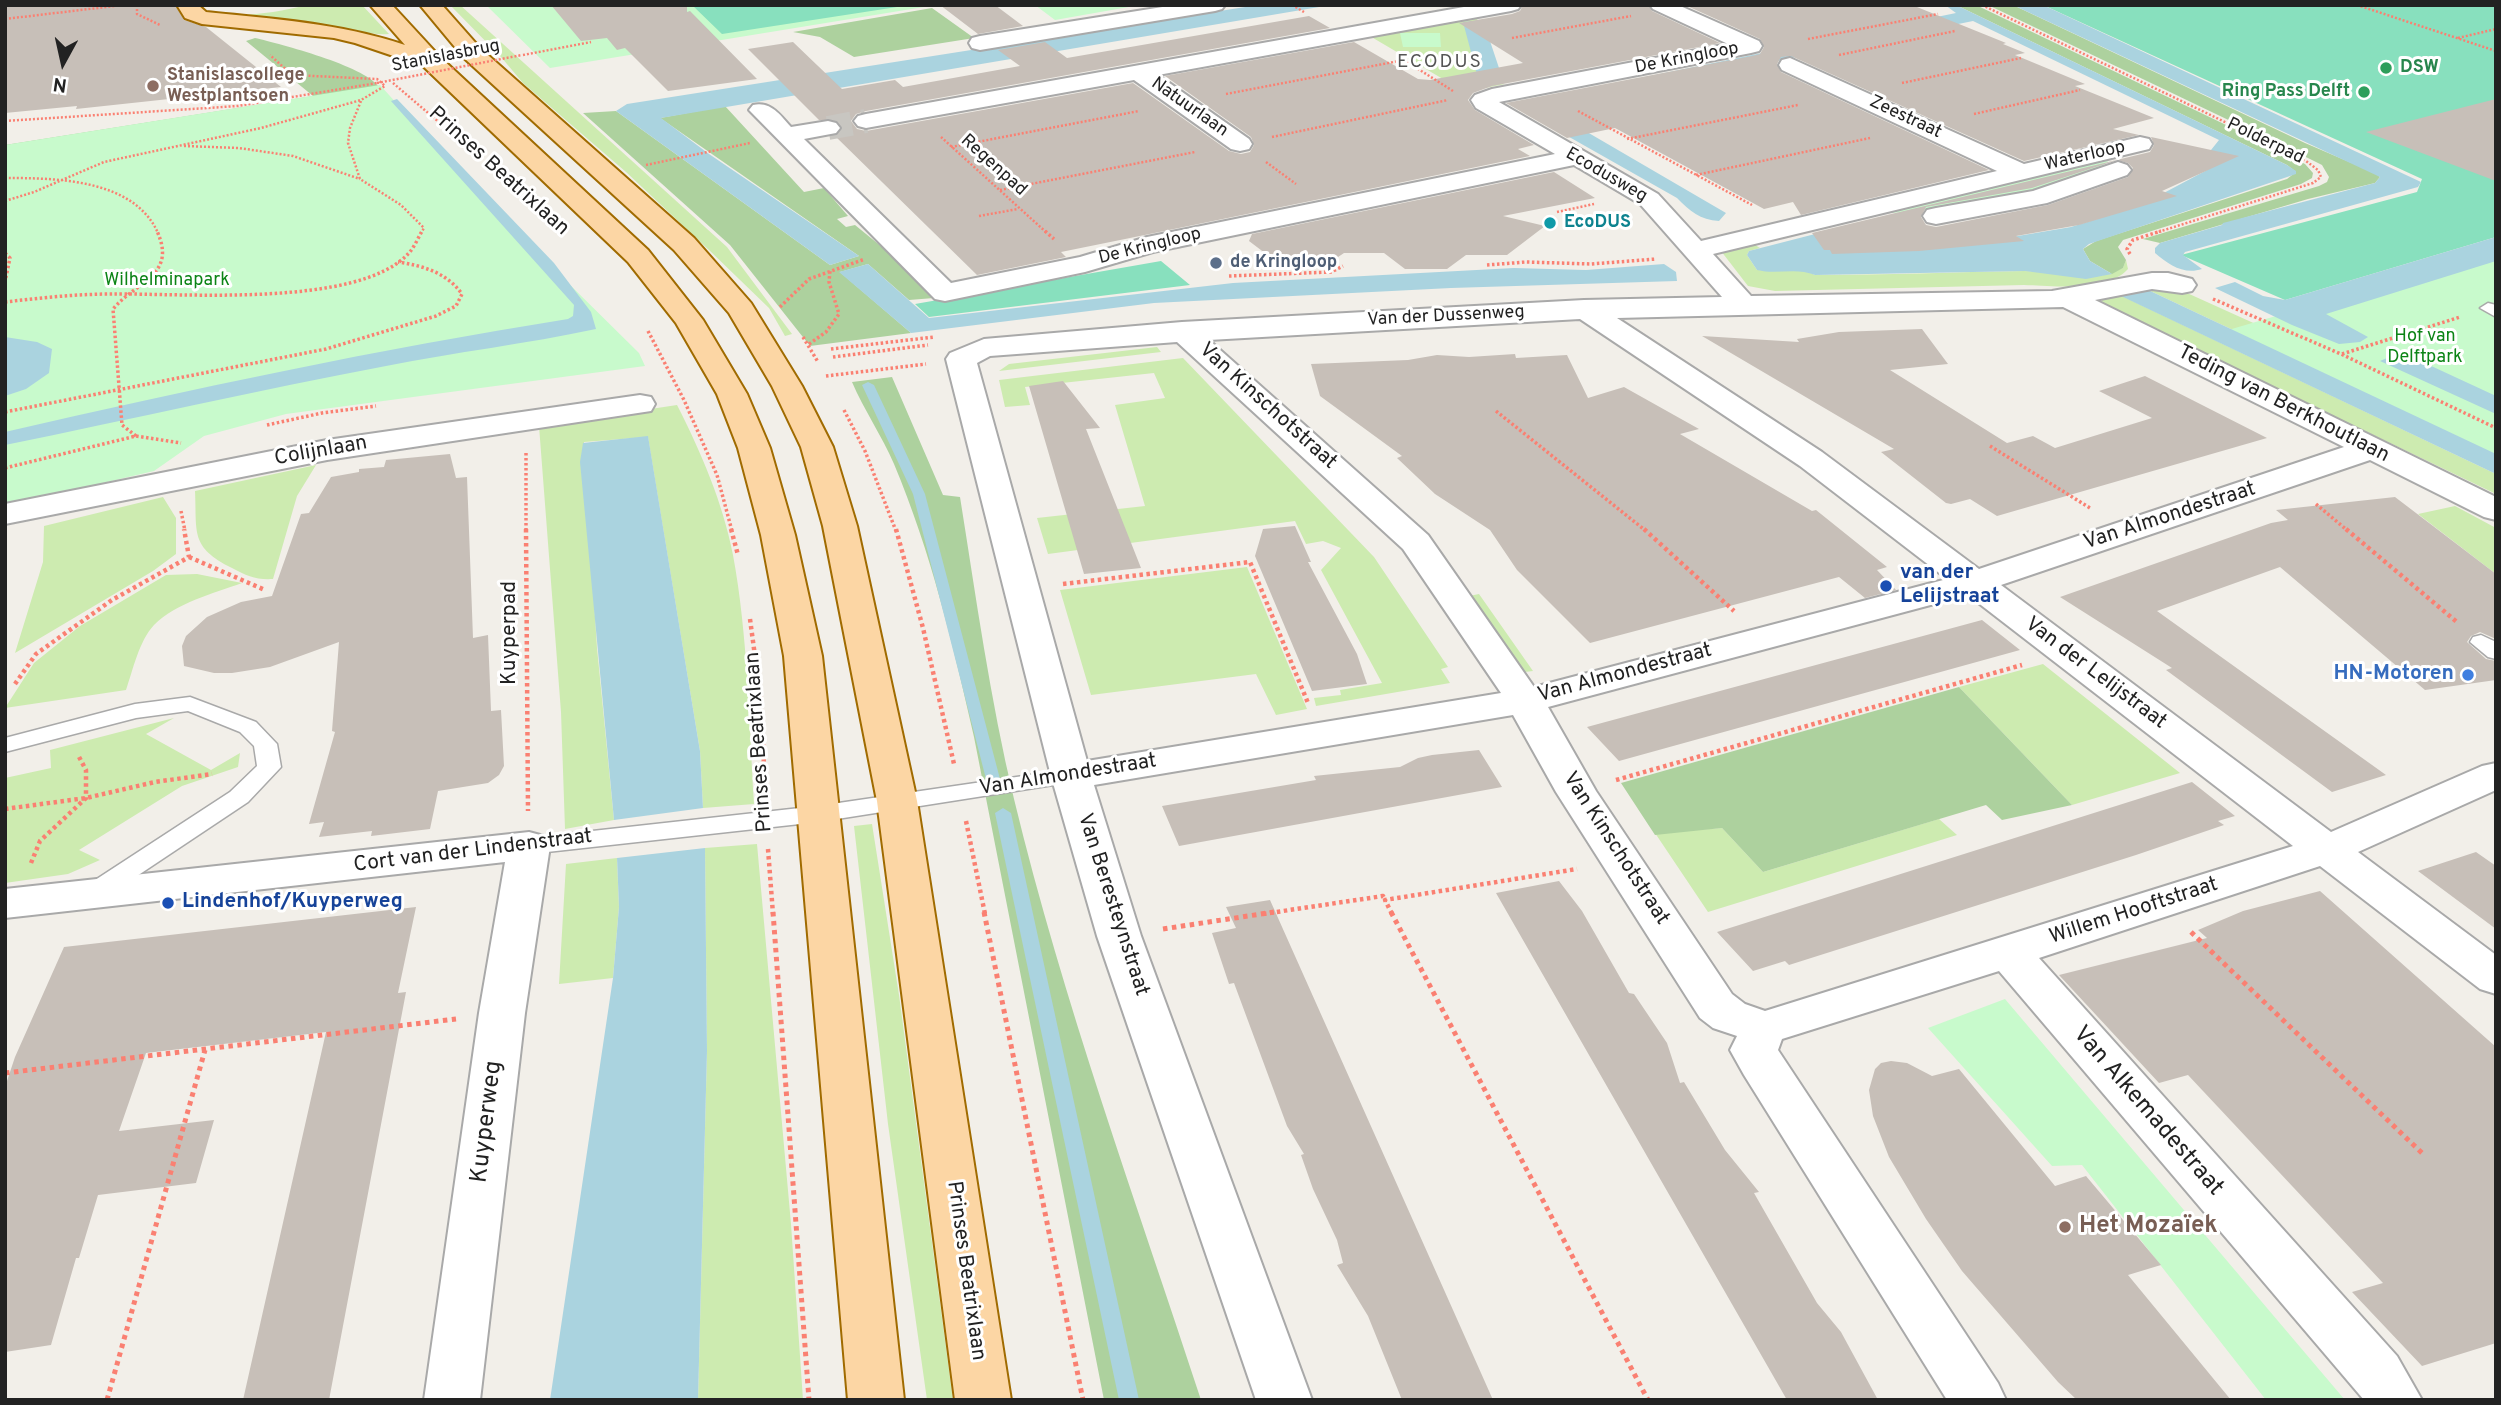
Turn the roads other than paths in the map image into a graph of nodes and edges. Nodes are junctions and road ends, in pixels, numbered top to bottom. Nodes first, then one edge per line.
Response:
1 (187, 5) edge
2 (204, 5) edge
3 (380, 5) edge
4 (430, 5) edge
5 (1215, 5) edge
6 (1511, 5) edge
7 (289, 6) edge
8 (1664, 7) edge
9 (980, 43) dead end
10 (432, 62) junction
11 (1790, 65) dead end
12 (1138, 72) junction
13 (1473, 99) joint
14 (761, 110) dead end
15 (866, 121) tunnel mouth
16 (828, 128) tunnel mouth
17 (785, 135) junction
18 (1240, 144) dead end
19 (1574, 158) junction
20 (2020, 172) junction
21 (1828, 218) junction
22 (1697, 253) junction
23 (2182, 285) road end
24 (2070, 299) junction
25 (1742, 303) junction
26 (1584, 309) junction
27 (1182, 331) junction
28 (961, 359) joint
29 (640, 404) dead end
30 (2371, 449) junction
31 (2496, 510) edge
32 (5, 514) edge
33 (1973, 583) junction
34 (1525, 701) junction
35 (5, 745) edge
36 (2496, 775) edge
37 (1071, 776) junction
38 (897, 801) junction
39 (858, 807) joint
40 (818, 814) junction
41 (529, 846) junction
42 (2328, 849) junction
43 (88, 896) junction
44 (8, 910) edge
45 (2008, 952) junction
46 (2496, 978) edge
47 (1764, 1028) junction
48 (452, 1400) edge
49 (876, 1400) edge
50 (984, 1400) edge
51 (1284, 1400) edge
52 (1978, 1400) edge
53 (2394, 1400) edge

1 - 10 main road
2 - 7 main road
3 - 10 main road, Prinses Beatrixlaan
4 - 38 main road, Prinses Beatrixlaan
5 - 9 street
6 - 12 street
8 - 13 street, De Kringloop
10 - 40 main road, Prinses Beatrixlaan
11 - 20 street, Zeestraat
12 - 15 street
12 - 18 street, Natuurlaan
13 - 19 street, Ecodusweg
14 - 17 street, De Kringloop
16 - 17 street
17 - 19 street, De Kringloop
19 - 22 street, Ecodusweg
20 - 21 street, Waterloop
20 - 21 street, Waterloop
21 - 22 street, Waterloop
22 - 25 street, Ecodusweg
23 - 24 street
24 - 25 street, Van der Dussenweg
24 - 30 street, Teding van Berkhoutlaan
25 - 26 street, Van der Dussenweg
26 - 27 street, Van der Dussenweg
26 - 33 street, Van der Lelijstraat
27 - 28 street, Van der Dussenweg
27 - 34 street, Van Kinschotstraat
28 - 37 street, Van Beresteynstraat
29 - 32 street, Colijnlaan
30 - 31 street, Teding van Berkhoutlaan
30 - 33 street, Van Almondestraat
33 - 34 street, Van Almondestraat
33 - 42 street, Van der Lelijstraat
34 - 37 street, Van Almondestraat
34 - 47 street, Van Kinschotstraat
35 - 43 lane, Cort van der Lindenstraat
36 - 42 street, Willem Hooftstraat
37 - 38 lane, Van Almondestraat
37 - 51 street, Van Beresteynstraat
38 - 39 lane, Van Almondestraat
38 - 50 main road, Prinses Beatrixlaan
39 - 40 lane, Cort van der Lindenstraat
40 - 41 lane, Cort van der Lindenstraat
40 - 49 main road, Prinses Beatrixlaan
41 - 43 street, Cort van der Lindenstraat
41 - 48 street, Kuyperweg
42 - 45 street, Willem Hooftstraat
42 - 46 street, Van der Lelijstraat
43 - 44 street, Cort van der Lindenstraat
45 - 47 street, Willem Hooftstraat
45 - 53 street, Van Alkemadestraat
47 - 52 street

